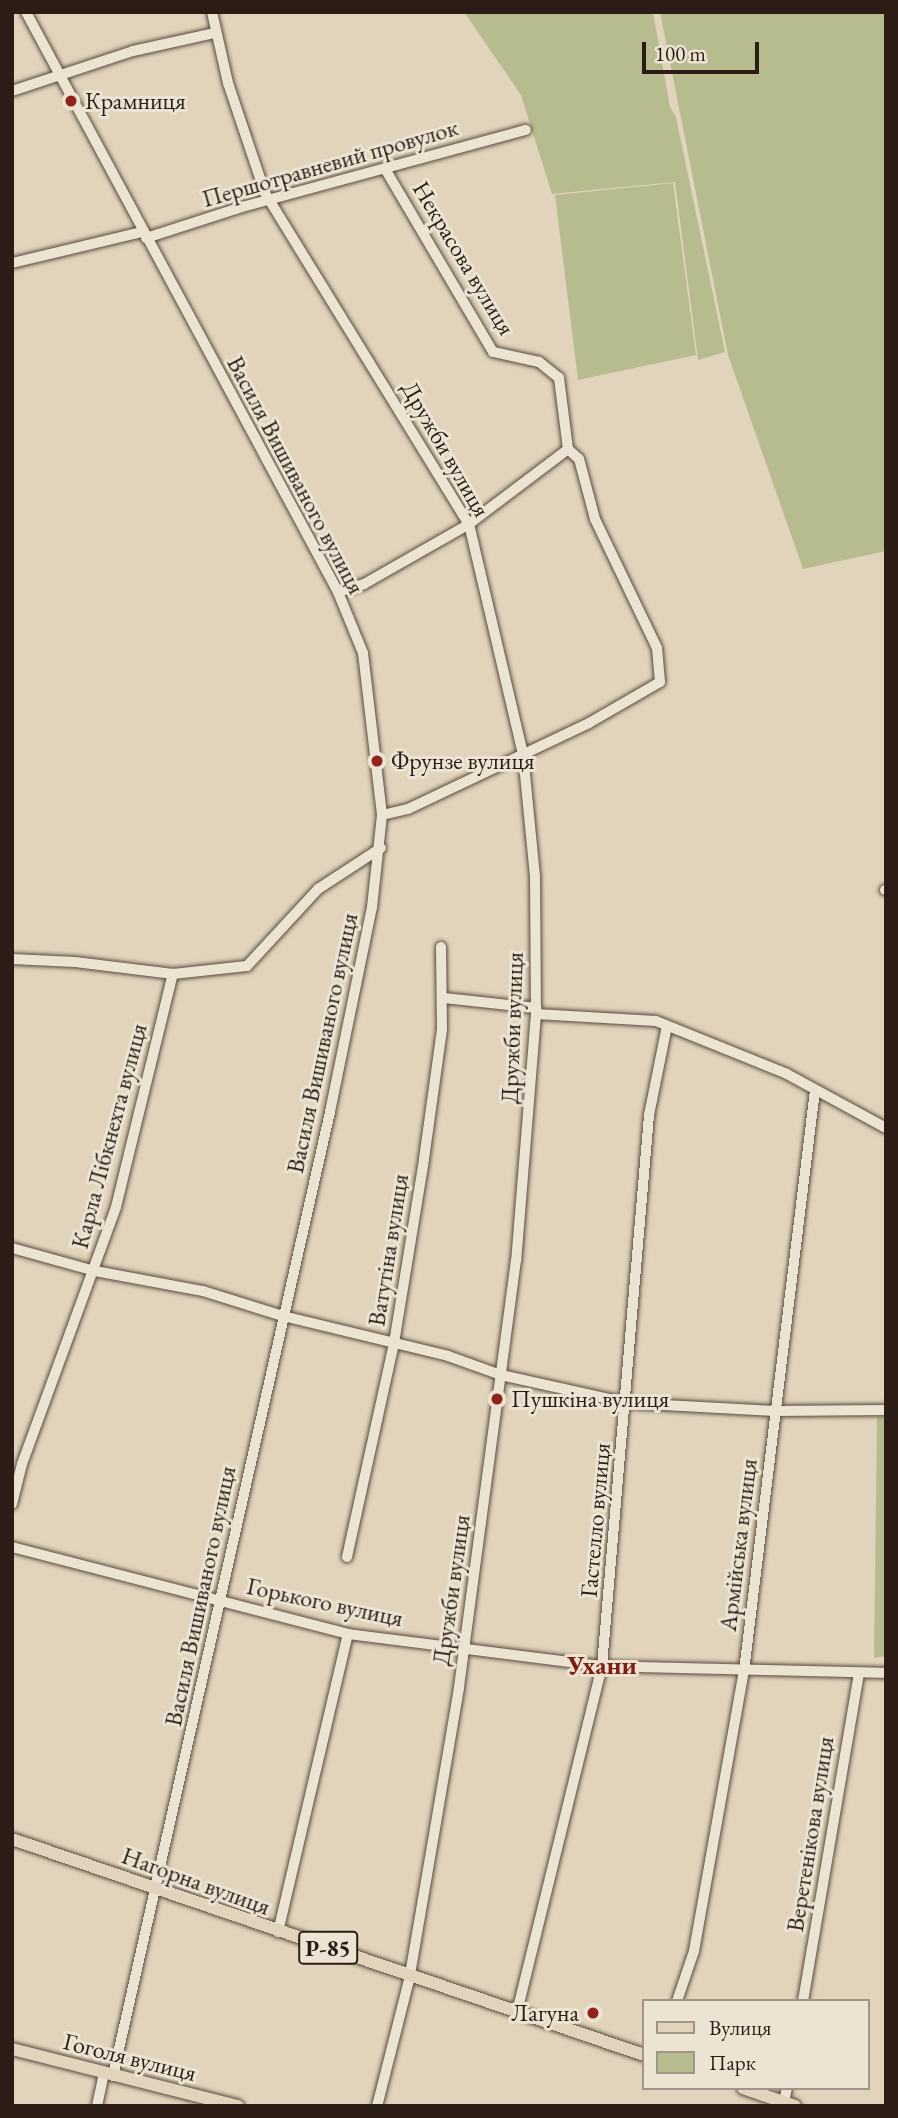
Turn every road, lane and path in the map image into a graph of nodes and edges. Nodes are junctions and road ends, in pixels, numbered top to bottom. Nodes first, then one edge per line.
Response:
1 (26, 12) edge
2 (212, 12) edge
3 (215, 33) junction
4 (57, 74) junction
5 (12, 91) edge
6 (526, 130) dead end
7 (387, 170) junction
8 (271, 202) junction
9 (144, 235) junction
10 (12, 263) edge
11 (568, 449) junction
12 (469, 524) junction
13 (338, 592) junction
14 (523, 754) junction
15 (382, 815) junction
16 (381, 848) junction
17 (441, 947) dead end
18 (12, 959) edge
19 (173, 974) junction
20 (444, 998) junction
21 (536, 1011) junction
22 (667, 1026) junction
23 (814, 1090) junction
24 (886, 1128) edge
25 (12, 1248) edge
26 (95, 1270) junction
27 (283, 1316) junction
28 (394, 1343) junction
29 (501, 1375) junction
30 (627, 1403) junction
31 (886, 1410) edge
32 (775, 1411) junction
33 (12, 1504) edge
34 (12, 1547) edge
35 (347, 1557) dead end
36 (221, 1601) junction
37 (348, 1634) junction
38 (465, 1650) junction
39 (601, 1666) junction
40 (744, 1671) junction
41 (886, 1673) edge
42 (859, 1674) junction
43 (12, 1839) edge
44 (156, 1888) junction
45 (278, 1932) junction
46 (410, 1976) junction
47 (678, 1999) edge
48 (803, 1999) edge
49 (517, 2012) junction
50 (12, 2049) edge
51 (642, 2054) edge
52 (109, 2075) junction
53 (749, 2090) edge
54 (790, 2104) edge
55 (97, 2106) edge
56 (238, 2106) edge
57 (377, 2106) edge

1 - 4 street, Василя Вишиваного вулиця
2 - 3 street, Дружби вулиця
3 - 4 street
3 - 8 street, Дружби вулиця
4 - 5 street
4 - 9 street, Василя Вишиваного вулиця
6 - 7 street, Першотравневий провулок
7 - 8 street, Першотравневий провулок
7 - 11 street, Некрасова вулиця
8 - 9 street, Першотравневий провулок
8 - 12 street, Дружби вулиця
9 - 10 street, Першотравневий провулок
9 - 13 street, Василя Вишиваного вулиця
11 - 12 street
11 - 14 street, Некрасова вулиця
12 - 13 street
12 - 14 street, Дружби вулиця
13 - 15 street, Василя Вишиваного вулиця
14 - 15 street
14 - 21 street, Дружби вулиця
15 - 16 street, Василя Вишиваного вулиця
16 - 19 street
16 - 27 street, Василя Вишиваного вулиця
17 - 20 street, Ватутіна вулиця
18 - 19 street
19 - 26 street, Карла Лібкнехта вулиця
20 - 21 street
20 - 28 street, Ватутіна вулиця
21 - 22 street
21 - 29 street, Дружби вулиця
22 - 23 street
22 - 30 street, Гастелло вулиця
23 - 24 street
23 - 32 street, Армійська вулиця
25 - 26 street
26 - 27 street
26 - 33 street, Карла Лібкнехта вулиця
27 - 28 street
27 - 36 street, Василя Вишиваного вулиця
28 - 29 street
28 - 35 street, Ватутіна вулиця
29 - 30 street
29 - 38 street, Дружби вулиця
30 - 32 street
30 - 39 street, Гастелло вулиця
31 - 32 street
32 - 40 street, Армійська вулиця
34 - 36 street, Горького вулиця
36 - 37 street, Горького вулиця
36 - 44 street, Василя Вишиваного вулиця
37 - 38 street, Горького вулиця
37 - 45 street
38 - 39 street, Горького вулиця
38 - 46 street, Дружби вулиця
39 - 40 street, Горького вулиця
39 - 49 street, Гастелло вулиця
40 - 42 street, Горького вулиця
40 - 47 street, Армійська вулиця
41 - 42 street, Горького вулиця
42 - 48 street, Веретенікова вулиця
43 - 44 main road, Нагорна вулиця / Р-85
44 - 45 main road, Нагорна вулиця / Р-85
44 - 52 street, Василя Вишиваного вулиця
45 - 46 main road, Нагорна вулиця / Р-85
46 - 49 main road, Нагорна вулиця / Р-85
46 - 57 street, Дружби вулиця
49 - 51 main road, Нагорна вулиця / Р-85
50 - 52 main road, Гоголя вулиця
52 - 55 street, Василя Вишиваного вулиця
52 - 56 main road, Гоголя вулиця
53 - 54 main road

